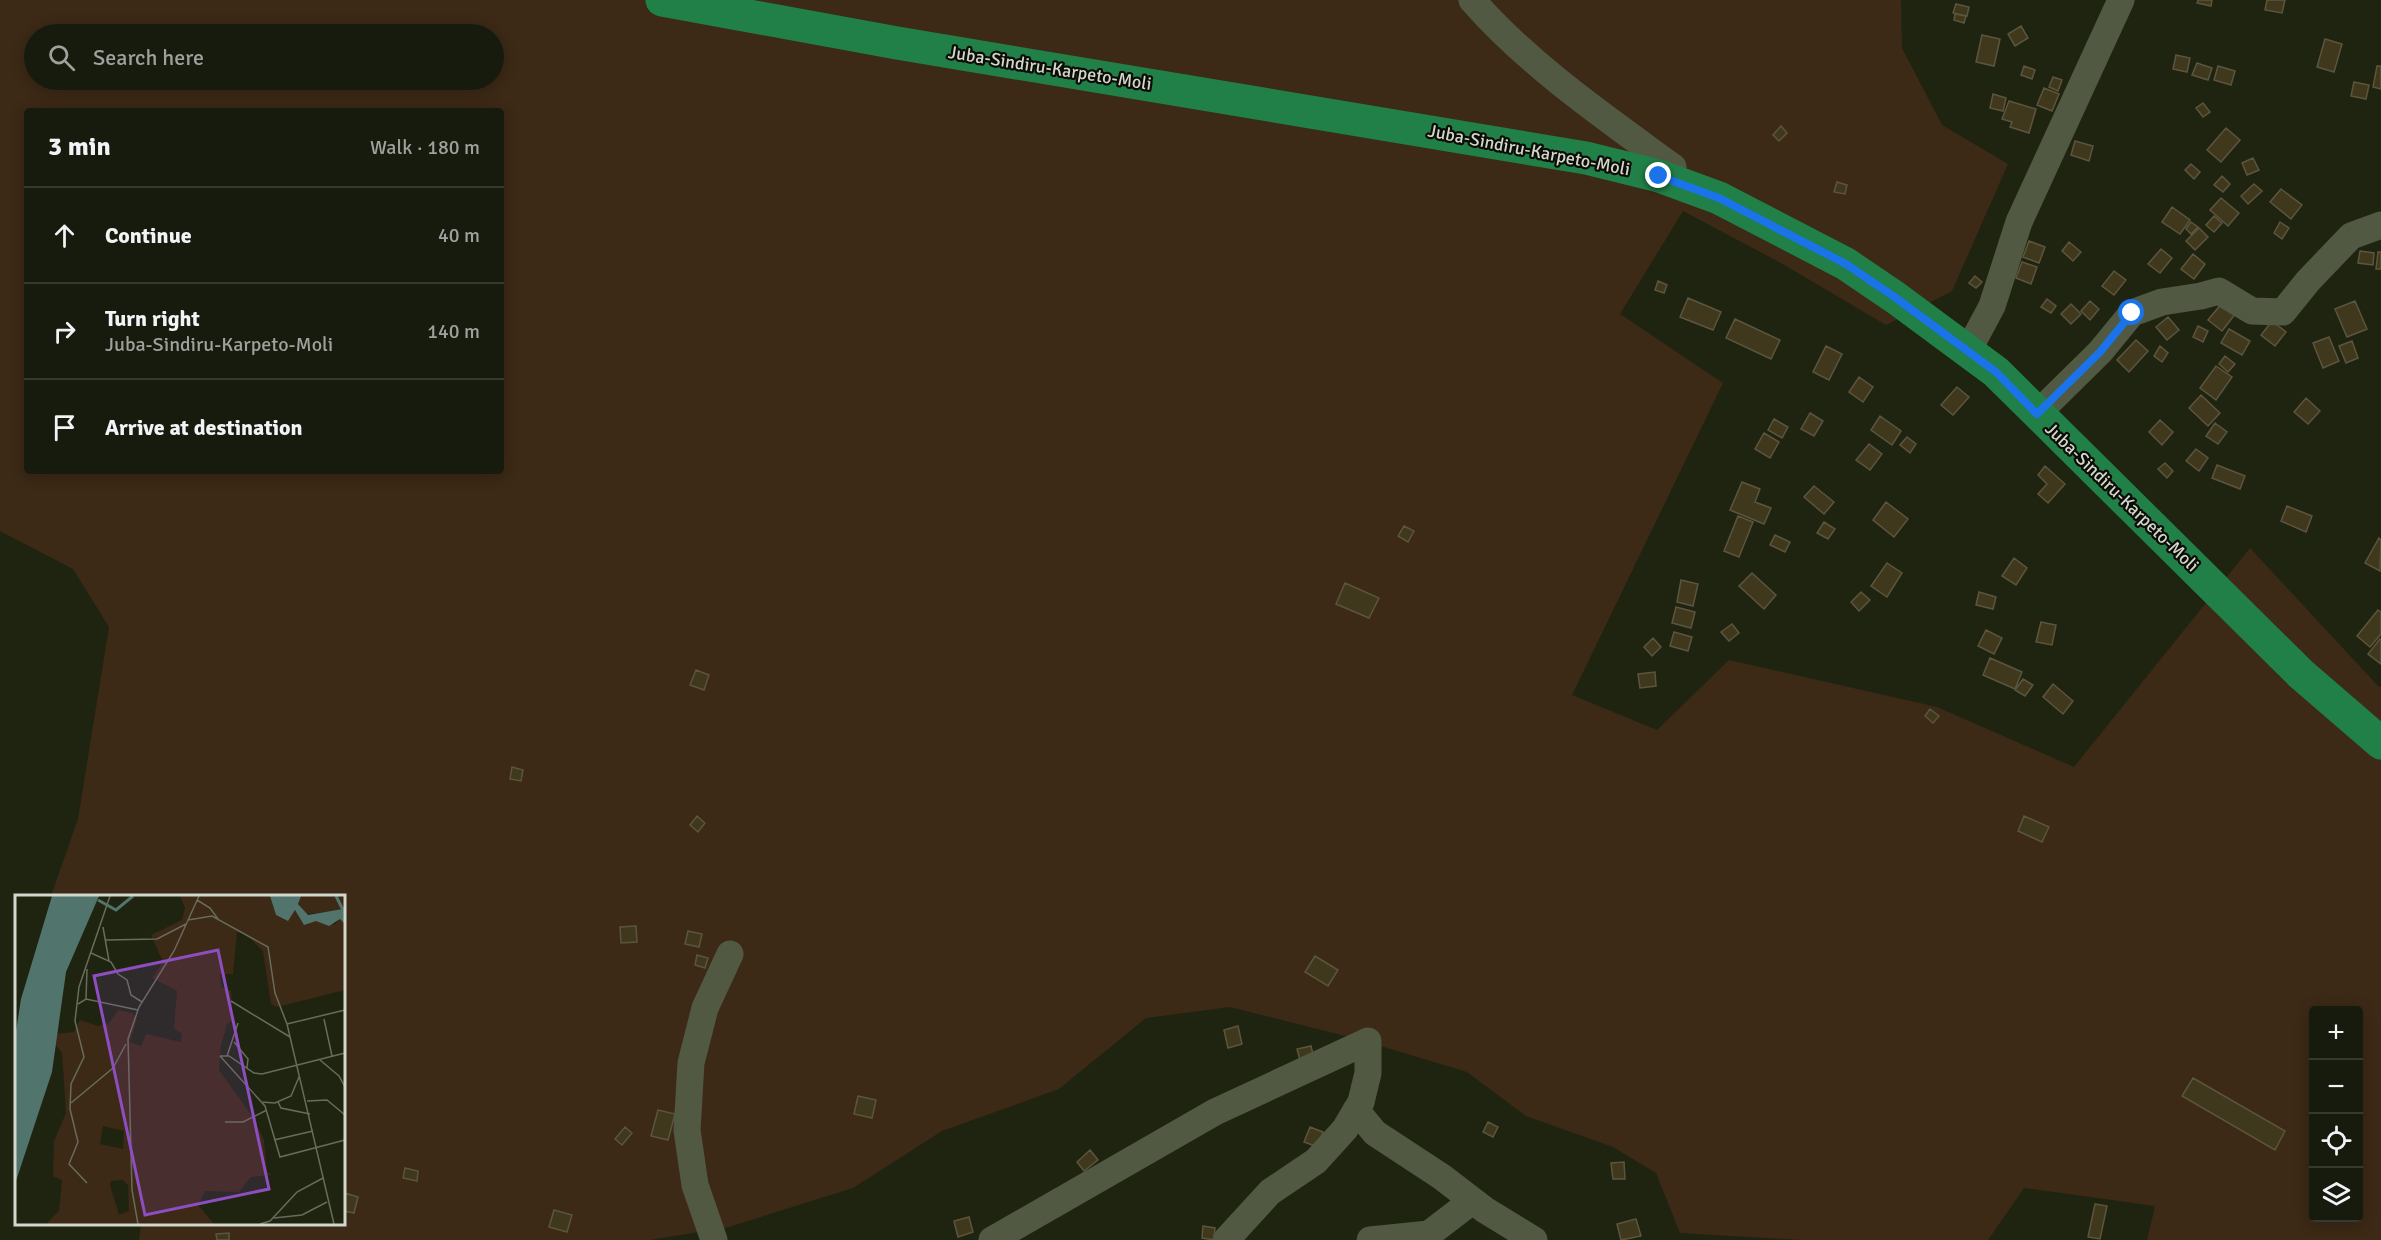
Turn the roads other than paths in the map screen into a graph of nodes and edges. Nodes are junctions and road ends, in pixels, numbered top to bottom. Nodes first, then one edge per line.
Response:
1 (662, 0) edge
2 (1472, 0) edge
3 (2113, 4) edge
4 (1672, 167) dead end
5 (2381, 225) edge
6 (1968, 351) junction
7 (2037, 414) junction
8 (2381, 743) edge
9 (730, 954) dead end
10 (1356, 1110) junction
11 (1472, 1201) junction
12 (714, 1240) edge
13 (992, 1240) edge
14 (1226, 1240) edge
15 (1370, 1240) edge
16 (1534, 1240) edge

1 - 6 main road, Juba-Sindiru-Karpeto-Moli
2 - 4 street
3 - 6 street
5 - 7 street
6 - 7 main road, Juba-Sindiru-Karpeto-Moli
7 - 8 main road, Juba-Sindiru-Karpeto-Moli
9 - 12 street
10 - 11 street
10 - 13 street
10 - 14 street
11 - 15 street
11 - 16 street

